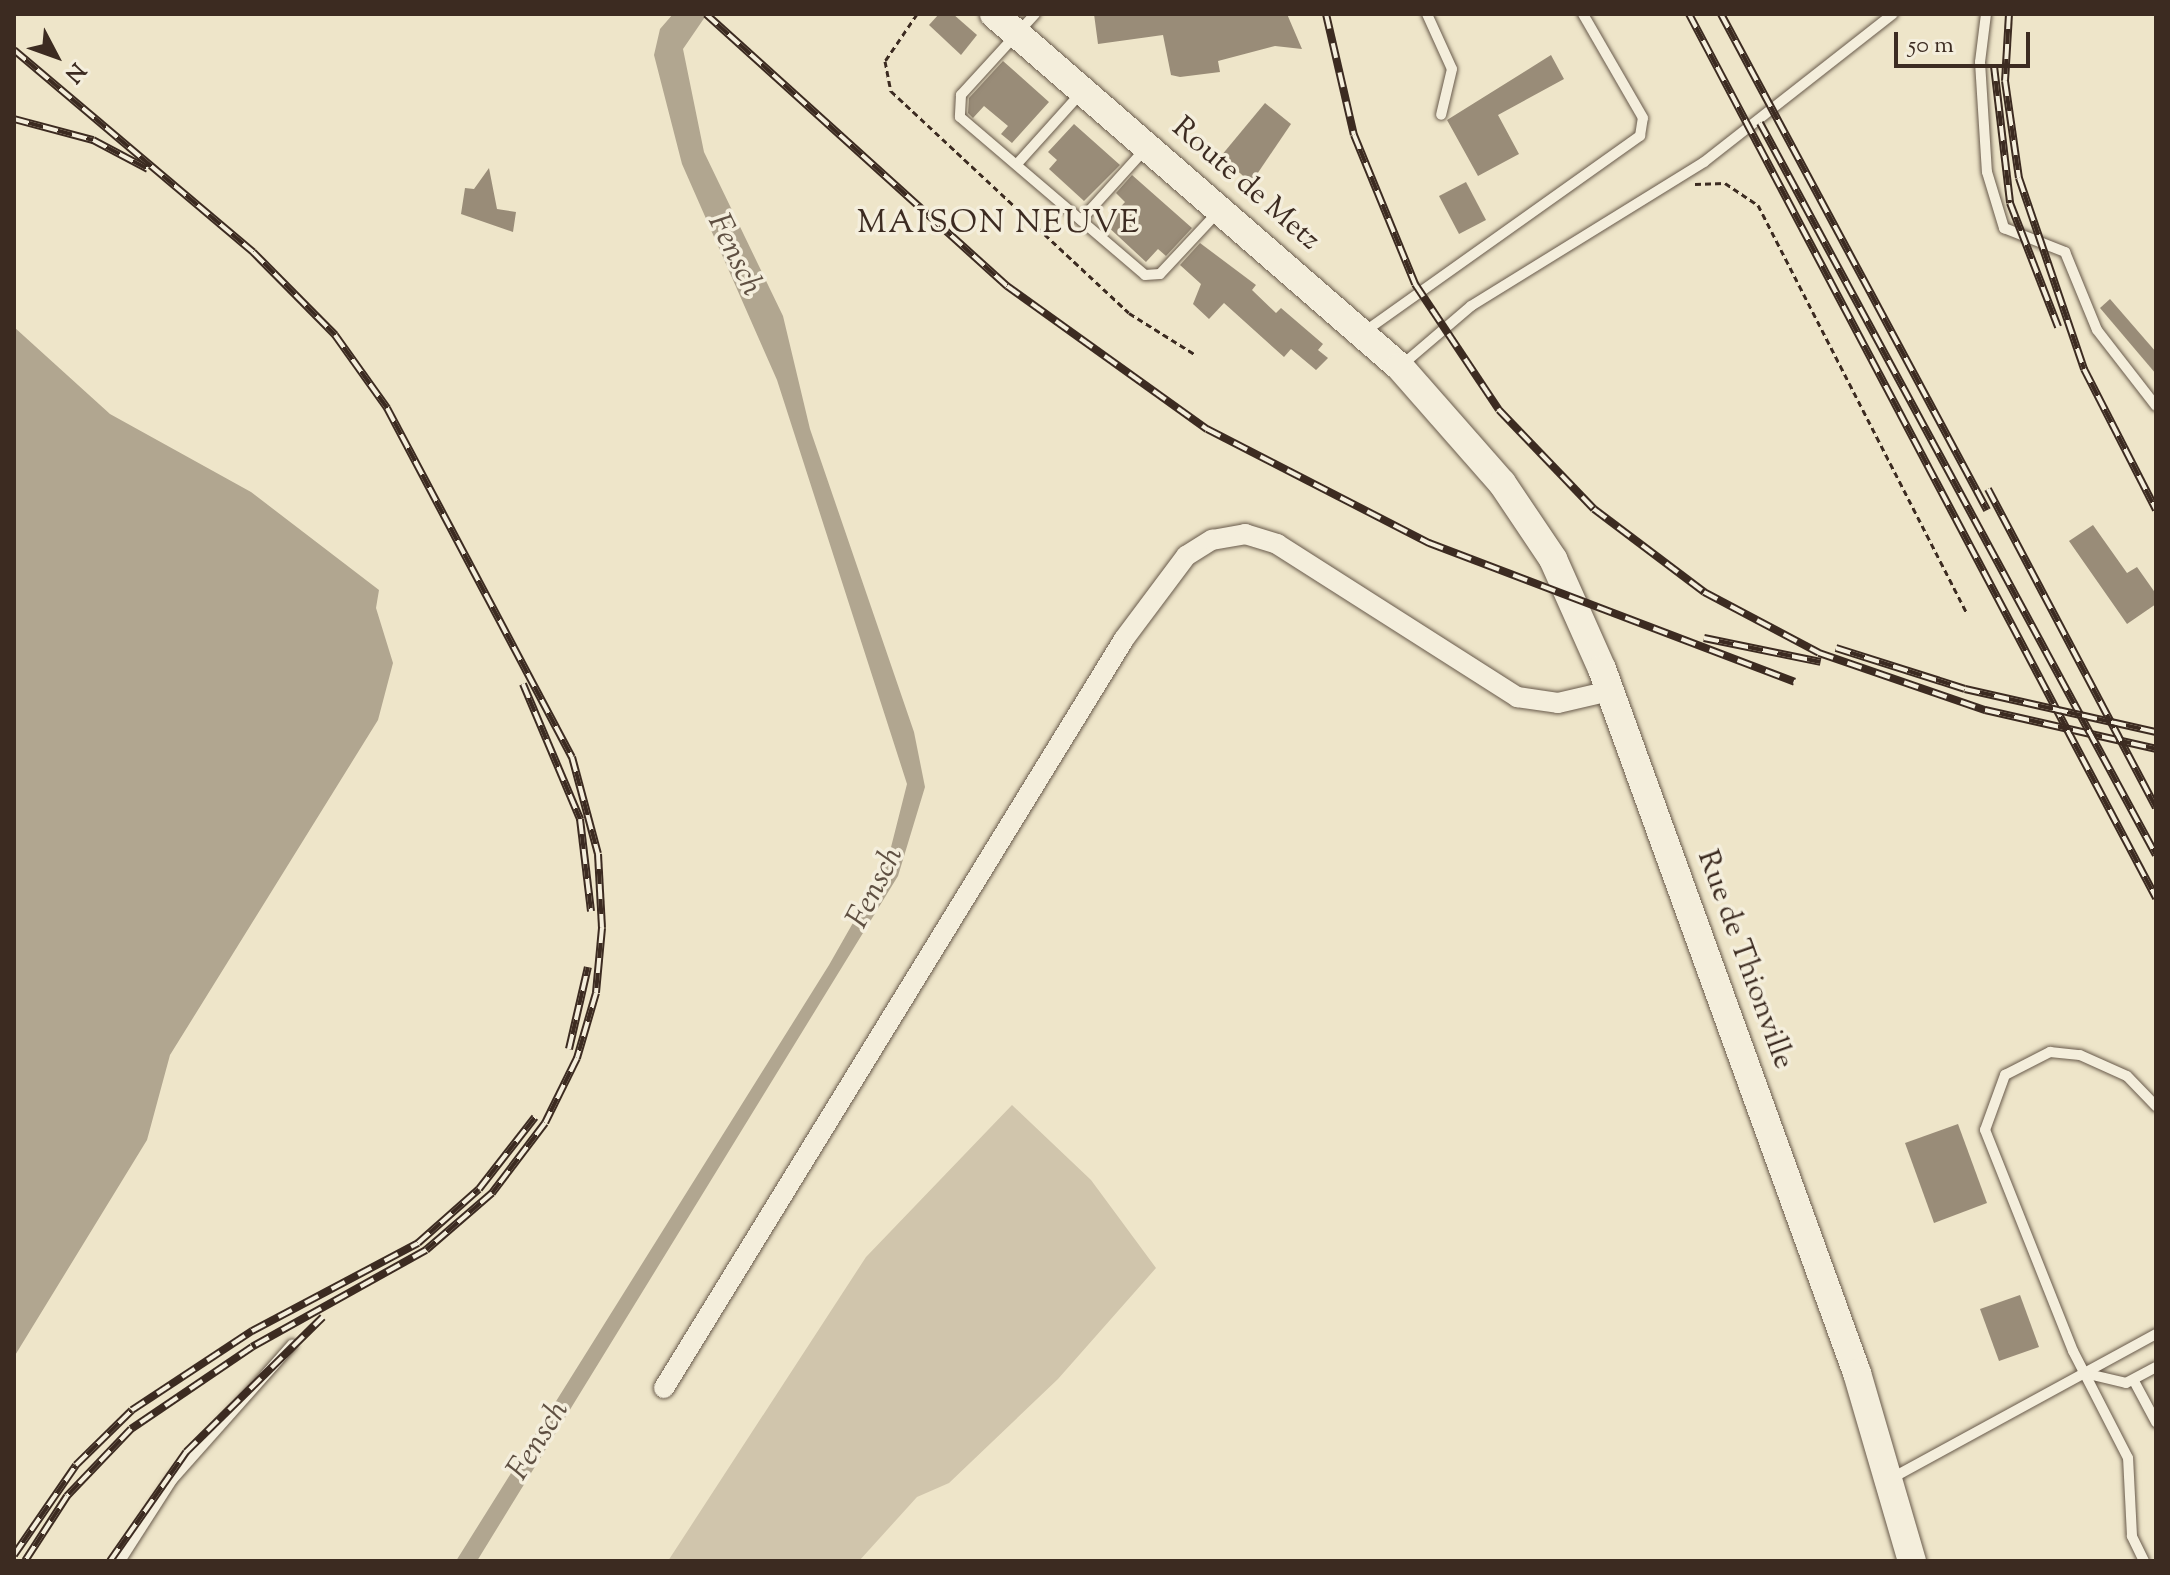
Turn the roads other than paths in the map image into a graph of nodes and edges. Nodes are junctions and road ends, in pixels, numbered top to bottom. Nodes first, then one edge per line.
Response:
1 (994, 14) edge
2 (1427, 14) edge
3 (1583, 14) edge
4 (1893, 14) edge
5 (1986, 14) edge
6 (1026, 24) edge
7 (1083, 91) junction
8 (1441, 115) dead end
9 (1148, 147) junction
10 (1017, 164) junction
11 (1220, 209) junction
12 (1081, 220) junction
13 (1364, 332) junction
14 (1400, 367) junction
15 (2156, 406) edge
16 (1445, 416) joint
17 (1610, 691) junction
18 (2156, 1106) edge
19 (2156, 1334) edge
20 (292, 1345) dead end
21 (2156, 1367) edge
22 (2084, 1373) junction
23 (2134, 1381) junction
24 (664, 1388) dead end
25 (2156, 1422) edge
26 (1892, 1478) junction
27 (120, 1561) edge
28 (1912, 1561) edge
29 (2144, 1561) edge

1 - 6 main road, Route de Metz
2 - 8 lane
3 - 13 lane
4 - 14 lane
5 - 15 lane
6 - 7 main road, Route de Metz
6 - 10 lane
7 - 9 main road, Route de Metz
7 - 10 lane
9 - 11 main road, Route de Metz
9 - 12 lane
10 - 12 lane
11 - 12 lane
11 - 13 main road, Route de Metz
13 - 14 main road, Route de Metz
14 - 16 main road, Route de Metz
16 - 17 main road, Rue de Thionville
17 - 24 street
17 - 26 main road, Rue de Thionville
18 - 22 lane
19 - 22 lane
20 - 27 lane
21 - 23 lane
22 - 23 lane
22 - 26 lane
22 - 29 lane
23 - 25 lane
26 - 28 main road, Rue de Thionville

